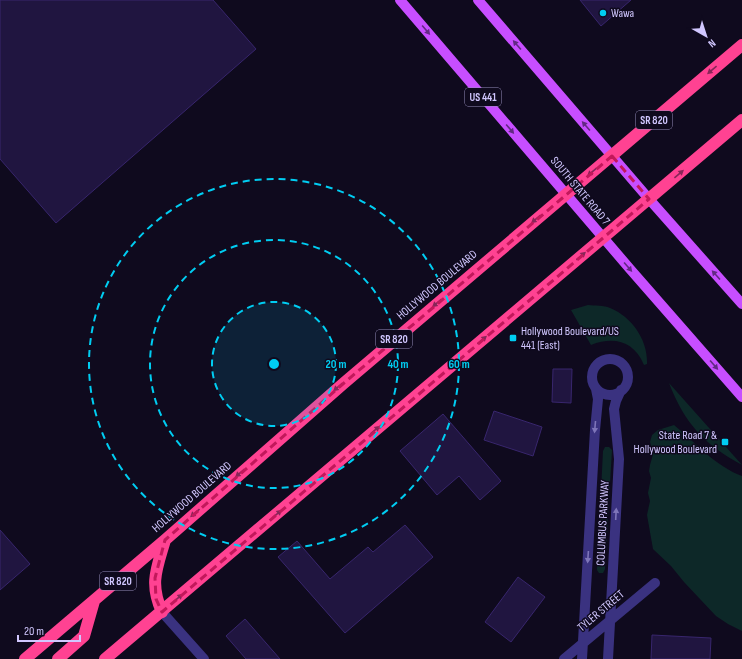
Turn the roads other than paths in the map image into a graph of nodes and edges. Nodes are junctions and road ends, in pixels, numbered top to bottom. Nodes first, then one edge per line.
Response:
1 (400, 0) edge
2 (478, 0) edge
3 (742, 45) edge
4 (742, 120) edge
5 (612, 156) junction
6 (566, 194) junction
7 (649, 199) junction
8 (603, 238) junction
9 (742, 304) edge
10 (596, 389) junction
11 (621, 390) junction
12 (742, 397) edge
13 (165, 540) junction
14 (655, 583) dead end
15 (94, 601) junction
16 (162, 612) junction
17 (610, 620) junction
18 (583, 643) junction
19 (25, 659) edge
20 (58, 659) edge
21 (105, 659) edge
22 (204, 659) edge
23 (564, 659) edge
24 (582, 659) edge
25 (608, 659) edge

1 -> 6 main road, SOUTH STATE ROAD 7 / US 441
5 -> 2 main road
3 -> 5 highway, HOLLYWOOD BOULEVARD / SR 820
7 -> 4 highway
5 -> 6 highway, HOLLYWOOD BOULEVARD / SR 820
5 - 7 main road
6 - 8 main road, SOUTH STATE ROAD 7 / US 441
6 -> 13 highway, HOLLYWOOD BOULEVARD / SR 820
7 - 8 highway
9 -> 7 main road
8 -> 12 main road, SOUTH STATE ROAD 7 / US 441
16 -> 8 highway
10 - 11 street
10 - 11 street
10 -> 18 street, COLUMBUS PARKWAY
17 -> 11 street, COLUMBUS PARKWAY
13 - 15 highway, HOLLYWOOD BOULEVARD / SR 820
13 - 16 highway
14 - 17 street, TYLER STREET
15 - 19 highway, HOLLYWOOD BOULEVARD / SR 820
15 - 20 highway
16 - 21 highway
16 - 22 street
17 - 18 street, TYLER STREET
17 - 25 street, COLUMBUS PARKWAY
18 - 23 street, TYLER STREET
18 - 24 street, COLUMBUS PARKWAY

